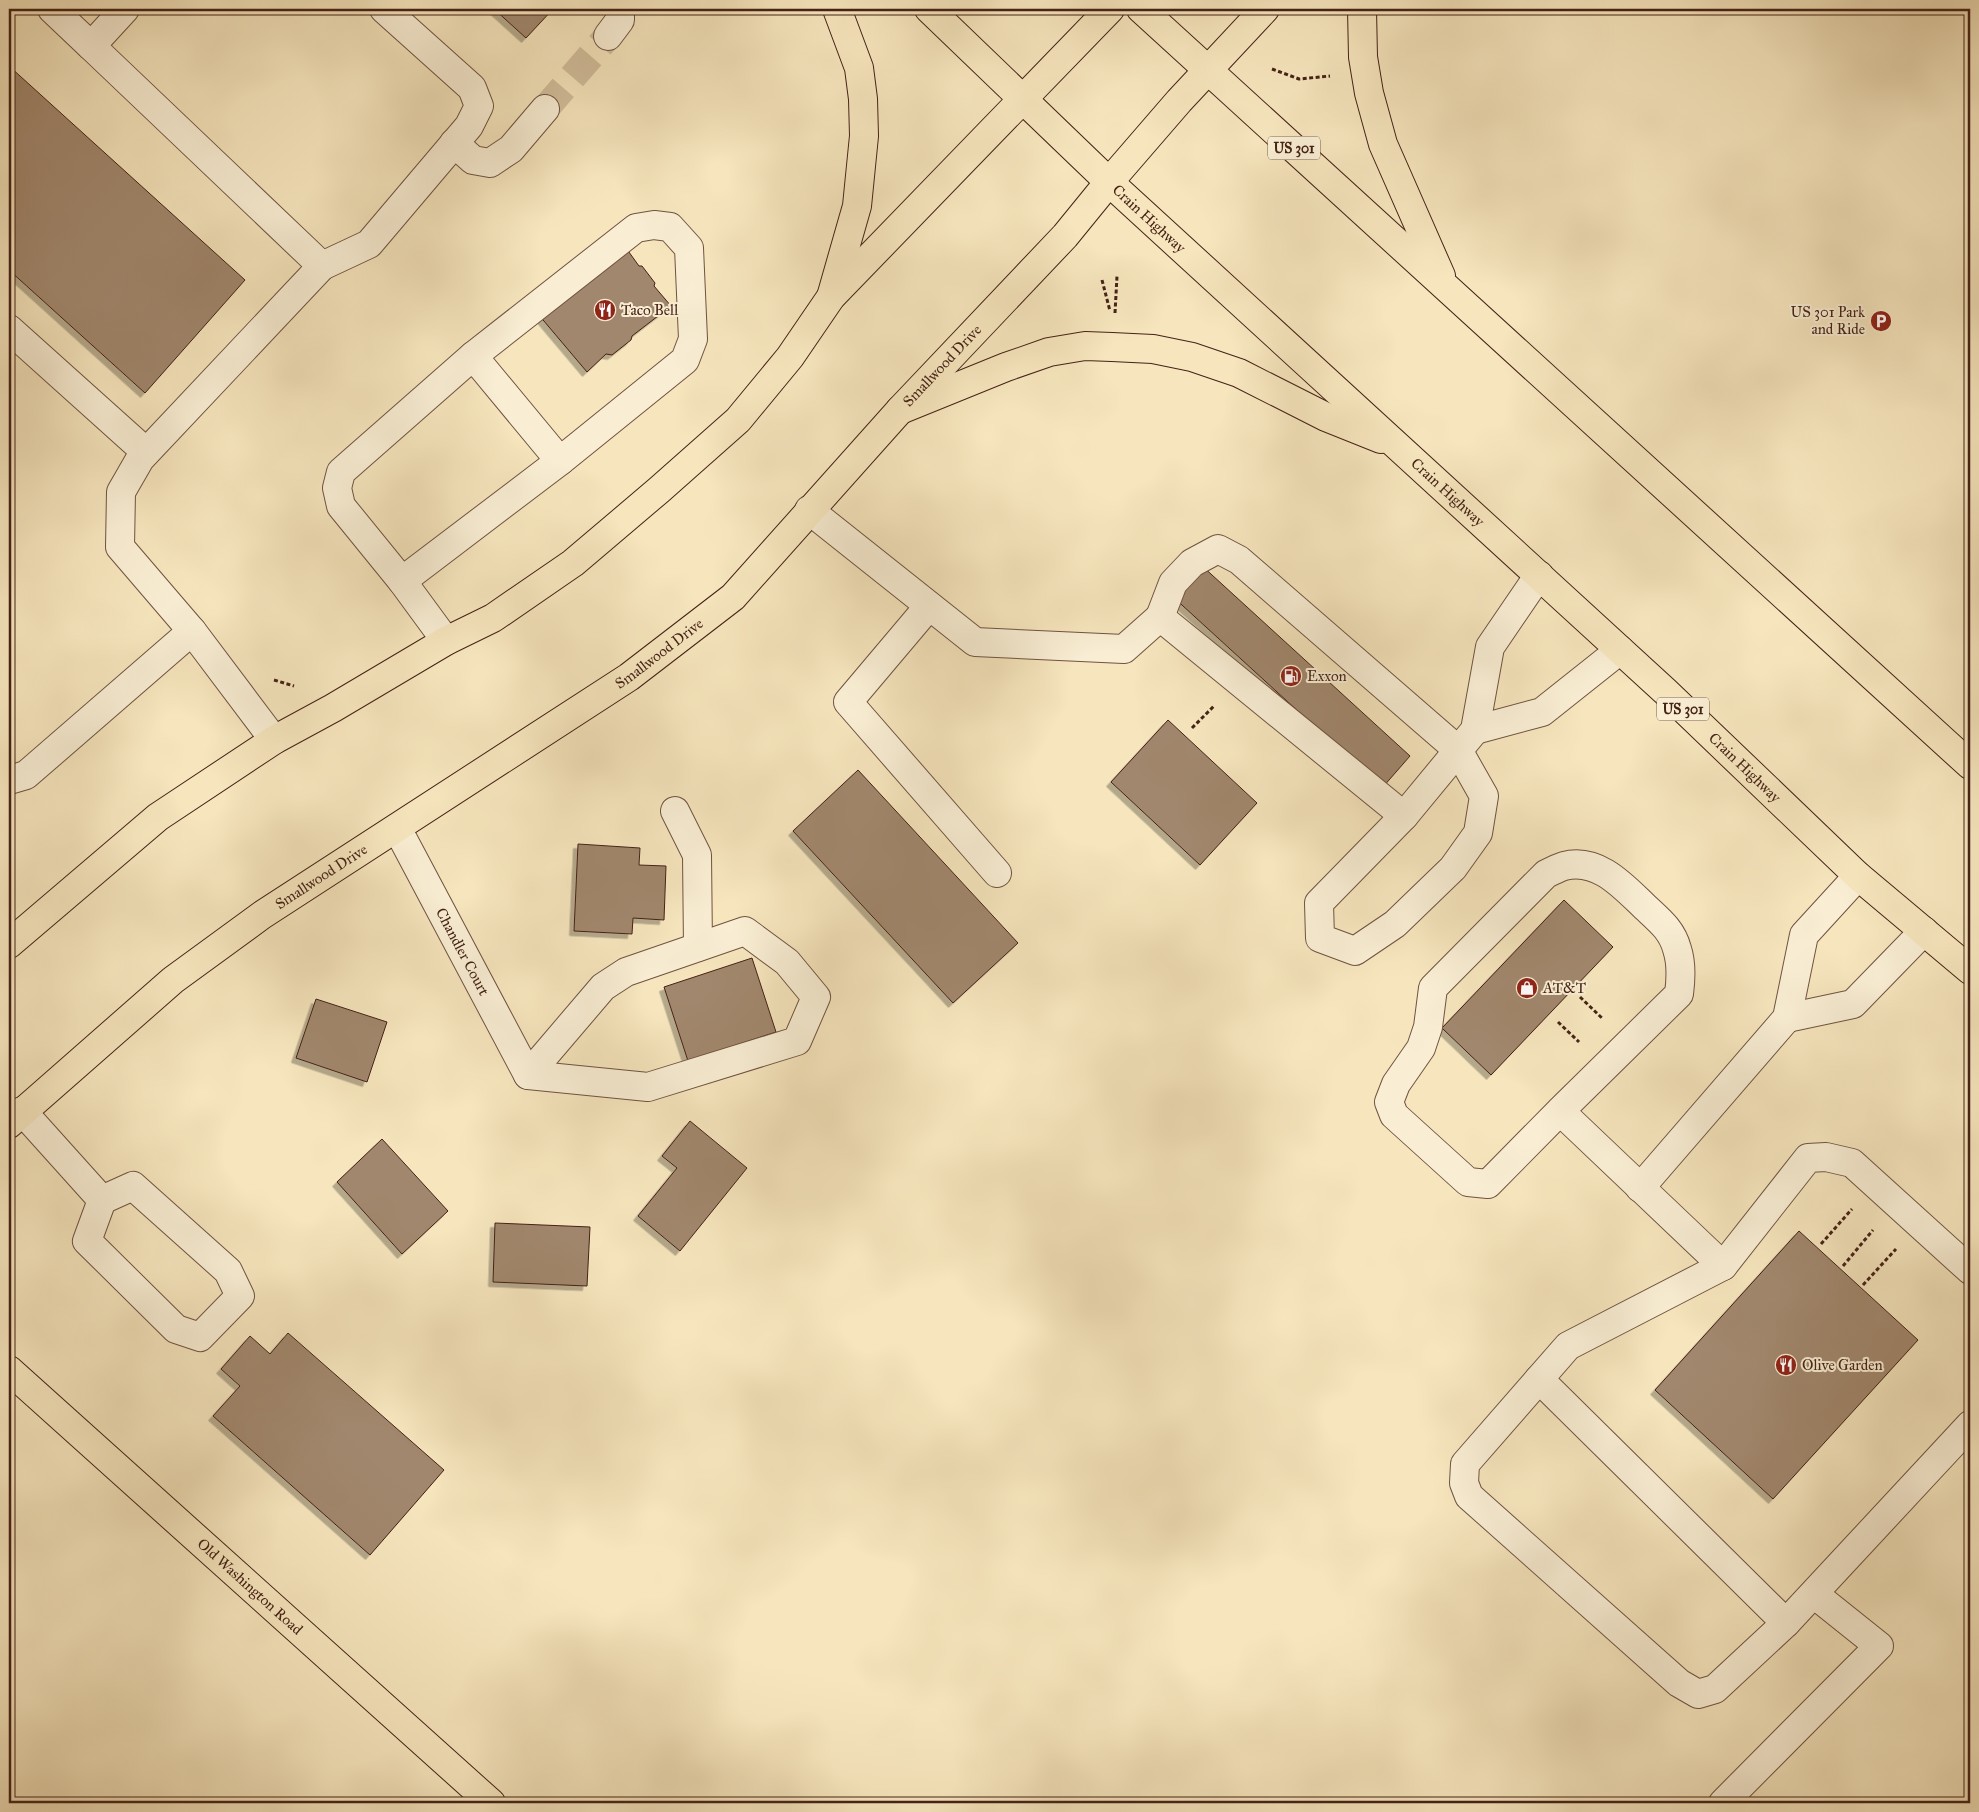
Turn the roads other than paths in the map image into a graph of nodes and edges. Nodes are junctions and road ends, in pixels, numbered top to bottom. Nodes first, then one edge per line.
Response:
1 (52, 9) edge
2 (125, 9) edge
3 (384, 9) edge
4 (620, 9) edge
5 (837, 9) edge
6 (928, 9) edge
7 (1110, 9) edge
8 (1142, 9) edge
9 (1265, 9) edge
10 (1362, 9) edge
11 (608, 36) tunnel mouth
12 (91, 46) junction
13 (1208, 69) junction
14 (1022, 99) junction
15 (545, 109) tunnel mouth
16 (454, 143) junction
17 (1109, 182) junction
18 (322, 266) junction
19 (1446, 287) junction
20 (831, 296) junction
21 (9, 329) edge
22 (473, 356) junction
23 (900, 410) junction
24 (1398, 446) junction
25 (146, 452) junction
26 (560, 461) junction
27 (809, 510) junction
28 (1538, 575) junction
29 (402, 581) junction
30 (929, 606) junction
31 (1160, 617) junction
32 (192, 631) junction
33 (446, 641) junction
34 (1620, 650) junction
35 (274, 740) junction
36 (1467, 740) junction
37 (1970, 765) edge
38 (9, 780) edge
39 (675, 811) dead end
40 (1404, 816) junction
41 (397, 828) junction
42 (997, 873) dead end
43 (1858, 876) junction
44 (1924, 931) junction
45 (9, 944) edge
46 (698, 947) junction
47 (1970, 970) edge
48 (1788, 1018) junction
49 (528, 1075) junction
50 (1560, 1111) junction
51 (16, 1118) edge
52 (1640, 1188) junction
53 (102, 1200) junction
54 (1722, 1266) junction
55 (1970, 1270) edge
56 (9, 1370) edge
57 (1539, 1379) junction
58 (1970, 1425) edge
59 (1814, 1594) junction
60 (1786, 1623) junction
61 (491, 1803) edge
62 (1722, 1803) edge

1 - 12 street
2 - 12 street
3 - 16 street
4 - 11 street
5 - 20 main road
6 - 14 main road, Crain Highway / US 301
7 - 14 main road
8 - 13 main road, US 301
9 - 13 main road, Smallwood Drive
10 - 19 main road
12 - 18 street
13 - 17 main road, Smallwood Drive
13 - 19 main road, US 301
14 - 17 main road, Crain Highway / US 301
14 - 20 main road
15 - 16 street
16 - 18 street
17 - 23 main road, Smallwood Drive
17 - 24 main road, Crain Highway / US 301
18 - 25 street
19 - 37 main road, US 301
20 - 33 main road
21 - 25 street
22 - 26 street
22 - 26 street
22 - 29 street
23 - 24 main road
23 - 27 main road, Smallwood Drive
24 - 28 main road, Crain Highway / US 301
25 - 32 street
26 - 29 street
27 - 30 street
27 - 41 main road, Smallwood Drive
28 - 34 main road, Crain Highway / US 301
28 - 36 street
29 - 33 street
30 - 31 street
30 - 42 street
31 - 36 street
31 - 40 street
32 - 35 street
32 - 38 street
33 - 35 main road
34 - 36 street
34 - 43 main road, Crain Highway / US 301
35 - 45 main road
36 - 40 street
36 - 40 street
39 - 46 street
41 - 49 street, Chandler Court
41 - 51 main road, Smallwood Drive
43 - 44 main road, Crain Highway / US 301
43 - 48 street
44 - 47 main road, Crain Highway / US 301
44 - 48 street
46 - 49 street
46 - 49 street
48 - 52 street
50 - 50 street
50 - 52 street
51 - 53 street
52 - 54 street
53 - 53 street
54 - 55 street
54 - 57 street
56 - 61 main road, Old Washington Road
57 - 60 street
57 - 60 street
58 - 59 street
59 - 60 street
59 - 62 street

